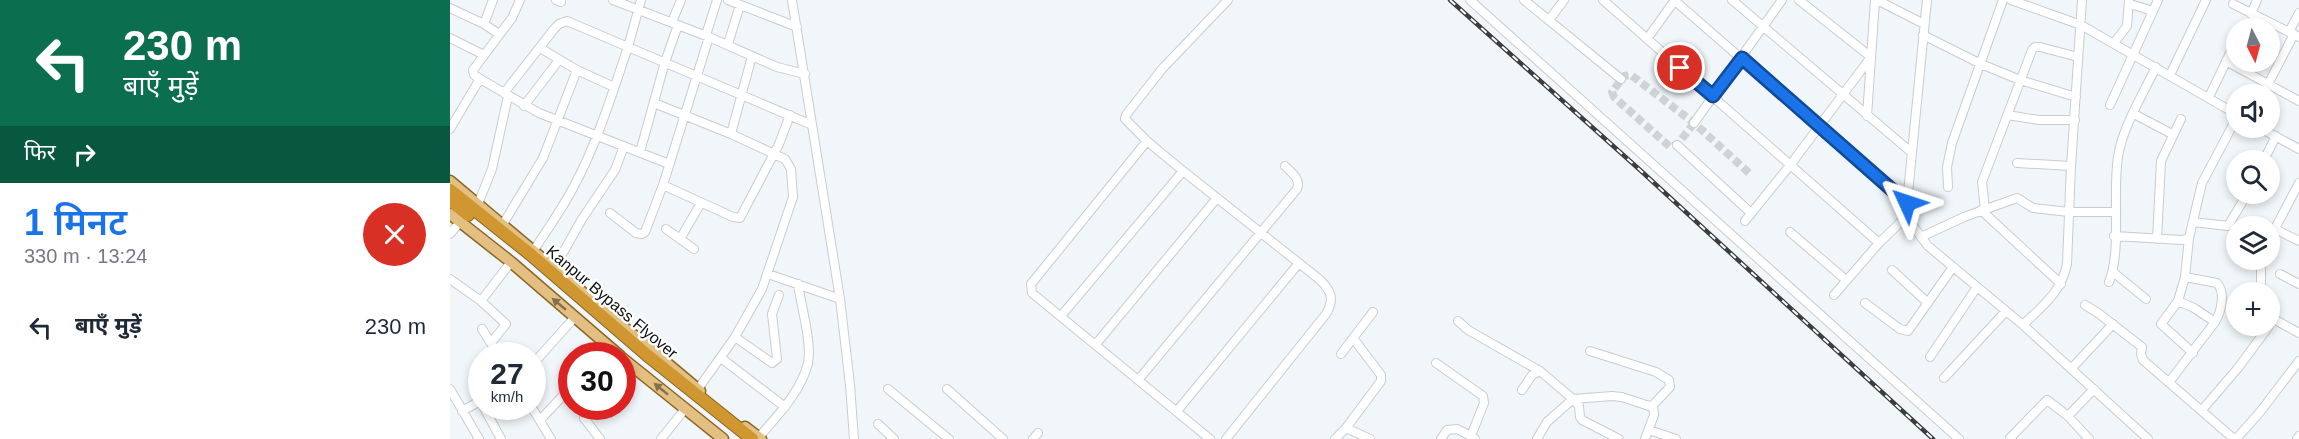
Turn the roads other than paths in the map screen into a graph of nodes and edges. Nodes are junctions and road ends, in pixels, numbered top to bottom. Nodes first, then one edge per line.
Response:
1 (456, 0) edge
2 (493, 0) edge
3 (520, 0) edge
4 (613, 0) edge
5 (641, 0) edge
6 (681, 0) edge
7 (717, 0) edge
8 (728, 0) edge
9 (792, 0) edge
10 (1228, 0) edge
11 (1470, 0) edge
12 (1524, 0) edge
13 (1564, 0) edge
14 (1603, 0) edge
15 (1675, 0) edge
16 (1732, 0) edge
17 (1782, 0) edge
18 (1799, 0) edge
19 (1876, 0) edge
20 (1927, 0) edge
21 (2003, 0) edge
22 (2011, 0) edge
23 (2082, 0) edge
24 (2158, 0) edge
25 (2206, 0) edge
26 (2258, 0) edge
27 (2129, 2) edge
28 (2233, 4) dead end
29 (740, 5) junction
30 (451, 9) edge
31 (638, 10) junction
32 (2152, 11) junction
33 (2299, 13) edge
34 (2251, 14) junction
35 (1549, 20) junction
36 (675, 23) junction
37 (484, 24) junction
38 (1924, 24) junction
39 (2081, 25) junction
40 (797, 27) junction
41 (1764, 27) junction
42 (499, 34) junction
43 (1923, 35) junction
44 (2294, 35) edge
45 (708, 36) junction
46 (450, 38) edge
47 (1647, 39) junction
48 (2114, 43) junction
49 (728, 44) junction
50 (628, 47) junction
51 (540, 48) junction
52 (2132, 54) junction
53 (483, 55) junction
54 (752, 56) junction
55 (1871, 57) junction
56 (2078, 57) junction
57 (1742, 58) junction
58 (559, 60) junction
59 (2226, 61) edge
60 (665, 62) junction
61 (1981, 64) junction
62 (2156, 67) junction
63 (577, 70) junction
64 (2248, 72) edge
65 (805, 74) junction
66 (2169, 75) junction
67 (696, 76) junction
68 (1621, 79) dead end
69 (482, 80) junction
70 (2020, 80) junction
71 (2269, 83) junction
72 (614, 87) junction
73 (506, 94) junction
74 (1844, 94) junction
75 (742, 96) junction
76 (1713, 96) junction
77 (2076, 97) junction
78 (2209, 97) junction
79 (2299, 101) edge
80 (654, 103) junction
81 (2110, 105) dead end
82 (524, 106) junction
83 (2226, 108) edge
84 (684, 114) junction
85 (2134, 114) junction
86 (790, 115) junction
87 (2007, 115) junction
88 (1867, 116) junction
89 (2181, 119) dead end
90 (2075, 120) junction
91 (557, 121) junction
92 (1694, 123) tunnel mouth
93 (812, 125) junction
94 (1820, 125) junction
95 (450, 129) edge
96 (731, 134) junction
97 (2172, 134) junction
98 (597, 135) junction
99 (2226, 137) edge
100 (2280, 138) edge
101 (1147, 141) junction
102 (1677, 145) dead end
103 (624, 146) junction
104 (2299, 149) edge
105 (640, 152) junction
106 (1911, 152) junction
107 (774, 154) junction
108 (2017, 163) dead end
109 (669, 164) junction
110 (1791, 165) junction
111 (1285, 166) dead end
112 (2071, 166) junction
113 (1183, 171) junction
114 (450, 181) edge
115 (2299, 183) edge
116 (663, 185) junction
117 (1948, 187) dead end
118 (450, 190) edge
119 (1217, 198) junction
120 (450, 200) edge
121 (701, 203) junction
122 (1907, 203) junction
123 (478, 204) junction
124 (2241, 204) edge
125 (1983, 210) junction
126 (2069, 212) junction
127 (610, 213) dead end
128 (1751, 213) junction
129 (2115, 213) junction
130 (450, 214) edge
131 (1908, 215) junction
132 (2280, 219) edge
133 (1745, 221) dead end
134 (460, 222) junction
135 (2193, 222) junction
136 (503, 224) junction
137 (666, 230) dead end
138 (1259, 232) junction
139 (1790, 232) dead end
140 (2280, 232) edge
141 (450, 234) edge
142 (2114, 236) junction
143 (1921, 237) junction
144 (2189, 238) junction
145 (680, 239) junction
146 (2157, 239) junction
147 (2299, 241) edge
148 (1879, 243) junction
149 (694, 249) dead end
150 (534, 250) junction
151 (511, 262) junction
152 (1299, 263) junction
153 (555, 267) junction
154 (1953, 267) junction
155 (1892, 270) dead end
156 (2113, 272) junction
157 (768, 274) junction
158 (2280, 274) dead end
159 (2185, 277) junction
160 (450, 279) edge
161 (1846, 280) junction
162 (2109, 282) dead end
163 (798, 284) junction
164 (2061, 284) junction
165 (2299, 284) edge
166 (1977, 287) junction
167 (1834, 294) dead end
168 (779, 295) dead end
169 (840, 299) junction
170 (2146, 299) dead end
171 (481, 301) junction
172 (2178, 301) junction
173 (1865, 303) dead end
174 (1928, 303) junction
175 (2085, 305) dead end
176 (2006, 311) junction
177 (1373, 312) dead end
178 (1061, 316) junction
179 (575, 317) junction
180 (1458, 321) dead end
181 (2215, 322) junction
182 (2113, 324) junction
183 (2023, 325) junction
184 (2280, 326) edge
185 (482, 329) dead end
186 (2299, 333) edge
187 (2260, 336) edge
188 (735, 337) junction
189 (1353, 338) junction
190 (490, 342) edge
191 (492, 342) edge
192 (604, 342) edge
193 (1096, 344) junction
194 (546, 349) edge
195 (1590, 351) dead end
196 (2193, 352) junction
197 (1341, 354) dead end
198 (1930, 357) dead end
199 (722, 358) junction
200 (2299, 361) edge
201 (1436, 363) dead end
202 (636, 369) edge
203 (2071, 369) junction
204 (1540, 371) junction
205 (1944, 378) dead end
206 (1139, 379) junction
207 (2170, 381) junction
208 (450, 389) edge
209 (698, 389) junction
210 (888, 389) dead end
211 (947, 389) dead end
212 (2094, 389) junction
213 (1522, 390) dead end
214 (1574, 399) junction
215 (558, 401) edge
216 (1653, 405) junction
217 (785, 406) junction
218 (468, 408) edge
219 (685, 409) junction
220 (2202, 410) junction
221 (462, 411) junction
222 (1177, 411) junction
223 (546, 414) edge
224 (2068, 416) junction
225 (490, 420) edge
226 (540, 420) edge
227 (586, 420) edge
228 (878, 424) dead end
229 (1346, 428) junction
230 (1648, 430) junction
231 (1473, 437) edge
232 (757, 438) edge
233 (479, 439) edge
234 (501, 439) edge
235 (551, 439) edge
236 (600, 439) edge
237 (661, 439) edge
238 (723, 439) edge
239 (740, 439) edge
240 (854, 439) edge
241 (894, 439) edge
242 (949, 439) edge
243 (1003, 439) edge
244 (1210, 439) edge
245 (1226, 439) edge
246 (1335, 439) edge
247 (1370, 439) edge
248 (1442, 439) edge
249 (1537, 439) edge
250 (1619, 439) edge
251 (1645, 439) edge
252 (1676, 439) edge
253 (1959, 439) edge
254 (2012, 439) edge
255 (2089, 439) edge
256 (2148, 439) edge
257 (2235, 439) edge

1 - 30 street
2 - 37 street
3 - 42 street
4 - 31 street
5 - 31 street
6 - 36 street
7 - 45 street
8 - 29 street
9 - 40 street
10 - 101 street
11 - 253 street
12 - 35 street
13 - 35 street
14 - 47 street
15 - 47 street
15 - 57 street
16 - 41 street
17 - 41 street
18 - 55 street
19 - 38 street
19 - 55 street
20 - 38 street
21 - 61 street
22 - 39 street
23 - 39 street
24 - 32 street
25 - 66 street
26 - 34 street
27 - 32 street
27 - 48 street
28 - 34 street
29 - 40 street
29 - 49 street
30 - 37 street
31 - 36 street
31 - 50 street
32 - 52 street
33 - 44 street
34 - 44 street
35 - 68 street
36 - 45 street
36 - 60 street
37 - 42 street
38 - 43 street
39 - 48 street
39 - 56 street
40 - 65 street
41 - 57 street
41 - 74 street
42 - 53 street
43 - 61 street
43 - 106 street
44 - 71 street
45 - 49 street
45 - 67 street
46 - 53 street
47 - 76 street
48 - 52 street
49 - 54 street
50 - 51 street
50 - 60 street
50 - 72 street
51 - 58 street
51 - 73 street
52 - 62 street
52 - 81 street
53 - 69 street
54 - 65 street
54 - 75 street
55 - 74 street
55 - 88 street
56 - 70 street
56 - 77 street
57 - 76 street
57 - 94 street
58 - 63 street
58 - 82 street
59 - 78 street
60 - 67 street
60 - 80 street
61 - 70 street
61 - 117 street
62 - 66 street
62 - 85 street
63 - 72 street
63 - 91 street
64 - 71 street
65 - 93 street
66 - 78 street
67 - 75 street
67 - 84 street
69 - 73 street
69 - 95 street
70 - 77 street
70 - 87 street
71 - 79 street
72 - 98 street
73 - 82 street
73 - 123 street
74 - 88 street
74 - 94 street
75 - 86 street
75 - 96 street
76 - 92 street
76 - 110 street
77 - 90 street
78 - 83 street
80 - 84 street
80 - 105 street
82 - 91 street
84 - 96 street
84 - 109 street
85 - 97 street
85 - 129 street
86 - 93 street
86 - 107 street
87 - 90 street
87 - 125 street
88 - 106 street
89 - 97 street
90 - 112 street
91 - 98 street
91 - 136 street
93 - 169 street
94 - 110 street
94 - 122 street
96 - 107 street
97 - 146 street
98 - 103 street
98 - 150 street
99 - 135 street
100 - 104 street
101 - 113 street
101 - 178 street
102 - 128 street
103 - 105 street
103 - 153 street
105 - 109 street
106 - 122 street
107 - 121 street
107 - 157 street
108 - 112 street
109 - 116 street
110 - 128 street
110 - 148 street
111 - 138 street
112 - 126 street
113 - 119 street
113 - 178 street
114 - 123 main road
115 - 132 street
116 - 121 street
116 - 127 street
118 - 232 highway, Kanpur Bypass Flyover
119 - 138 street
119 - 193 street
120 - 239 highway, Kanpur Bypass Flyover
121 - 145 street
122 - 131 street
123 - 136 main road
124 - 135 street
125 - 126 street
125 - 143 street
125 - 164 street
126 - 129 street
126 - 164 street
128 - 133 street
129 - 142 street
130 - 134 main road
131 - 143 street
131 - 148 street
134 - 141 street
134 - 151 main road
135 - 144 street
136 - 150 main road
137 - 145 street
138 - 152 street
138 - 206 street
139 - 161 street
140 - 147 street
142 - 146 street
142 - 156 street
143 - 154 street
144 - 146 street
144 - 159 street
145 - 149 street
148 - 161 street
150 - 153 main road
151 - 171 street
179 -> 151 main road
152 - 222 street
152 - 245 street
153 - 209 main road
154 - 166 street
154 - 174 street
155 - 174 street
156 - 162 street
156 - 170 street
157 - 163 street
157 - 188 street
158 - 165 street
159 - 172 street
159 - 181 street
160 - 171 street
161 - 167 street
163 - 169 street
163 - 217 street
164 - 183 street
166 - 176 street
166 - 198 street
168 - 188 street
169 - 240 street
171 - 191 street
172 - 181 street
172 - 196 street
173 - 174 street
175 - 182 street
176 - 183 street
176 - 205 street
177 - 189 street
178 - 193 street
179 - 192 main road
179 - 194 street
180 - 204 street
181 - 196 street
182 - 203 street
182 - 207 street
183 - 203 street
184 - 186 street
185 - 190 street
187 - 220 street
188 - 199 street
189 - 197 street
189 - 229 street
193 - 206 street
195 - 216 street
196 - 207 street
199 - 209 street
199 - 217 street
200 - 257 street
201 - 231 street
219 -> 202 main road
203 - 212 street
204 - 213 street
204 - 214 street
206 - 222 street
207 - 220 street
208 - 221 street
209 - 232 main road
210 - 242 street
211 - 243 street
212 - 224 street
212 - 256 street
214 - 216 street
214 - 249 street
214 - 250 street
215 - 223 street
216 - 230 street
217 - 232 street
218 - 221 street
219 - 237 street
219 - 238 main road
220 - 257 street
221 - 233 street
222 - 244 street
224 - 254 street
224 - 255 street
225 - 234 street
226 - 235 street
227 - 236 street
228 - 241 street
229 - 246 street
229 - 247 street
230 - 251 street
230 - 252 street
231 - 248 street

